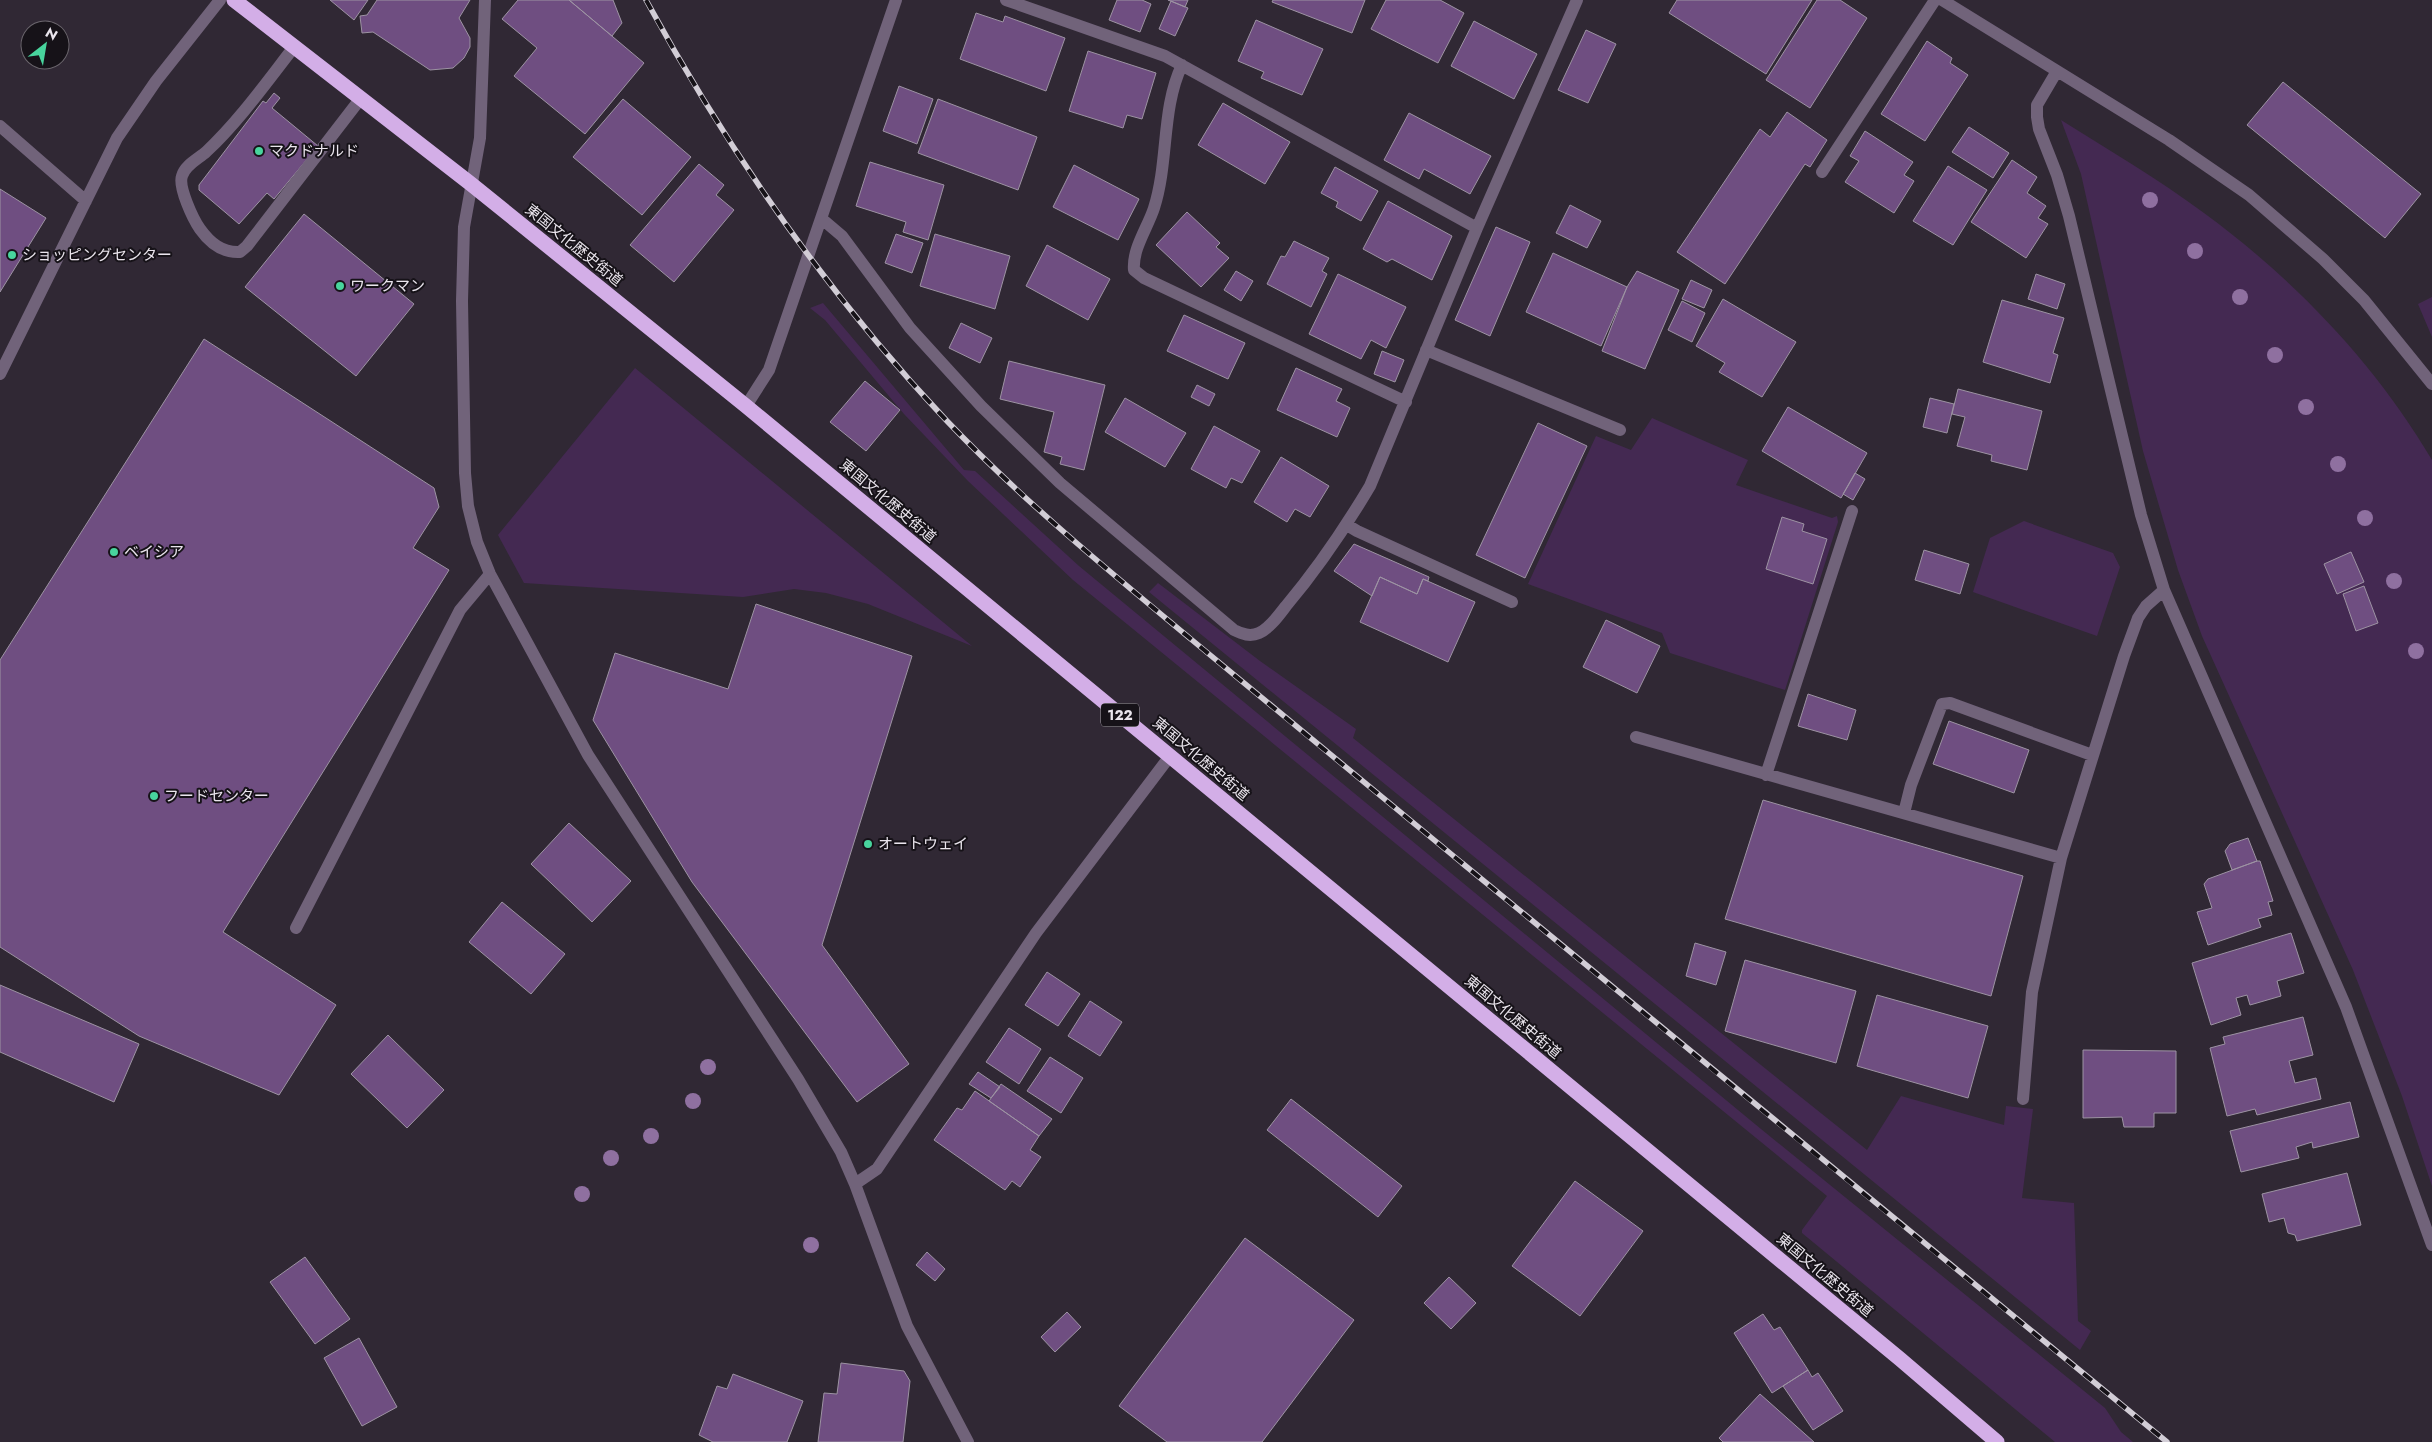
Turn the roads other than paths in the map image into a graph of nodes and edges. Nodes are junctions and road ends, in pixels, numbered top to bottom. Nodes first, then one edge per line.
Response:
1 (220, 0) edge
2 (234, 0) edge
3 (485, 0) edge
4 (896, 0) edge
5 (1006, 0) edge
6 (1577, 0) edge
7 (1935, 0) edge
8 (1949, 2) edge
9 (294, 47) junction
10 (1182, 65) junction
11 (2057, 70) junction
12 (361, 98) junction
13 (0, 126) edge
14 (1822, 172) dead end
15 (471, 184) junction
16 (86, 201) junction
17 (822, 219) junction
18 (1477, 228) junction
19 (1426, 350) junction
20 (0, 374) edge
21 (2432, 384) edge
22 (1406, 402) junction
23 (746, 406) junction
24 (1620, 430) dead end
25 (1852, 511) dead end
26 (1347, 525) junction
27 (490, 574) junction
28 (2164, 590) junction
29 (1512, 602) dead end
30 (1636, 737) dead end
31 (2092, 755) junction
32 (1170, 756) junction
33 (1766, 775) junction
34 (1904, 813) junction
35 (2061, 858) junction
36 (296, 928) dead end
37 (2023, 1099) dead end
38 (855, 1184) junction
39 (2432, 1245) edge
40 (968, 1442) edge
41 (1996, 1442) edge

1 - 16 street
2 - 9 highway, 東国文化歴史街道 / 122
3 - 15 street
4 - 17 street
5 - 10 street
6 - 18 street
7 - 14 street
8 - 11 street
9 - 12 highway, 東国文化歴史街道 / 122
9 - 12 street
10 - 18 street
10 - 22 street
11 - 21 street
11 - 28 street
12 - 15 highway, 東国文化歴史街道 / 122
13 - 16 street
15 - 23 highway, 東国文化歴史街道 / 122
15 - 27 street
16 - 20 street
17 - 23 street
17 - 26 street
18 - 19 street
19 - 22 street
19 - 24 street
22 - 26 street
23 - 32 highway, 東国文化歴史街道 / 122
25 - 33 street
26 - 29 street
27 - 36 street
27 - 38 street
28 - 31 street
28 - 39 street
30 - 33 street
31 - 34 street
31 - 35 street
32 - 38 street
32 - 41 highway, 東国文化歴史街道 / 122
33 - 34 street
34 - 35 street
35 - 37 street
38 - 40 street

